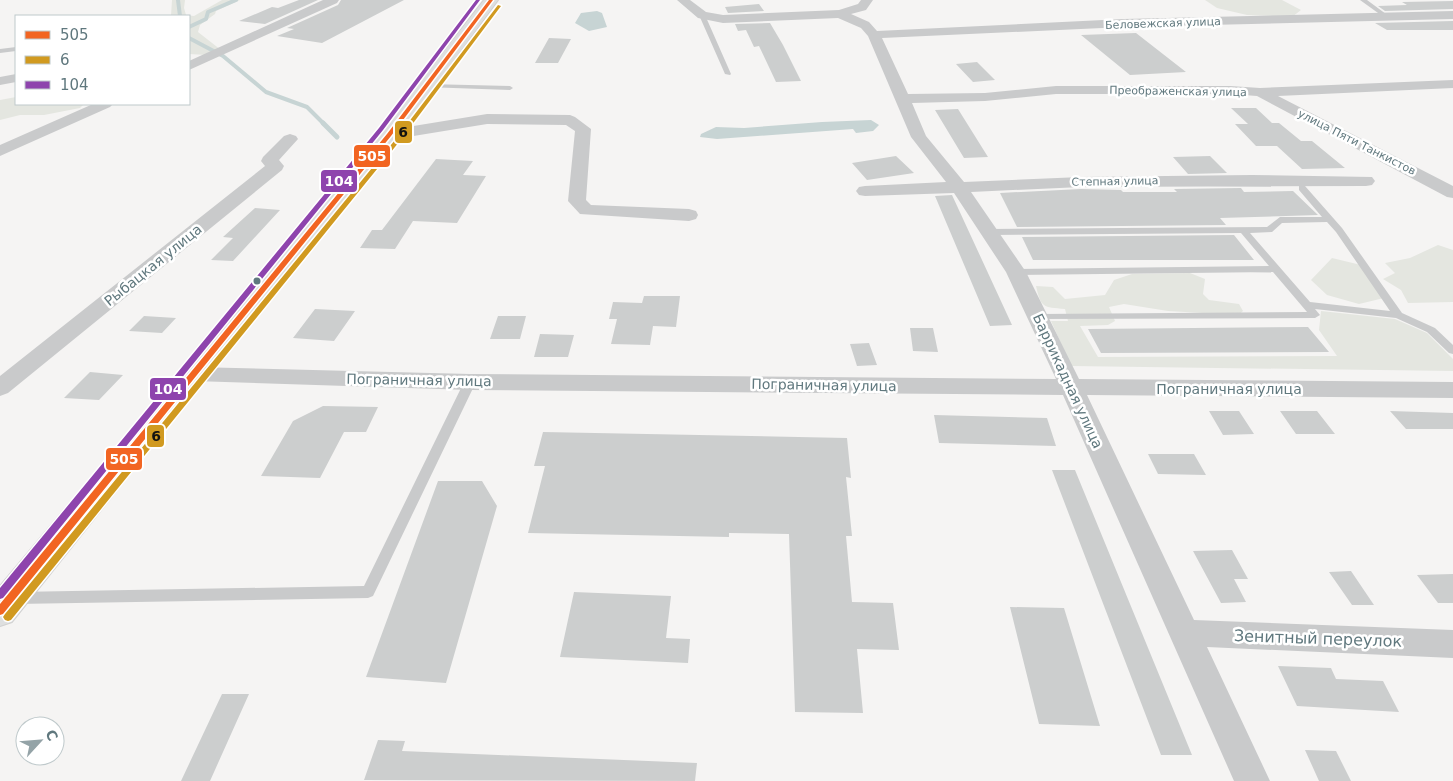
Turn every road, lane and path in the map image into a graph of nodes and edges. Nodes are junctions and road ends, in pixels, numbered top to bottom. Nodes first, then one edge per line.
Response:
1 (333, 0) edge
2 (491, 0) edge
3 (683, 0) edge
4 (867, 0) edge
5 (1363, 0) edge
6 (840, 14) junction
7 (1453, 15) edge
8 (702, 16) junction
9 (1387, 17) junction
10 (874, 35) junction
11 (15, 49) edge
12 (0, 51) edge
13 (213, 55) junction
14 (190, 58) edge
15 (190, 66) edge
16 (728, 74) dead end
17 (15, 78) edge
18 (0, 81) edge
19 (1453, 84) edge
20 (427, 86) junction
21 (510, 88) dead end
22 (1260, 92) junction
23 (903, 99) junction
24 (103, 105) edge
25 (389, 135) junction
26 (290, 139) dead end
27 (0, 151) edge
28 (1366, 182) dead end
29 (959, 187) junction
30 (1302, 188) dead end
31 (865, 191) dead end
32 (1453, 193) edge
33 (689, 215) dead end
34 (1330, 219) junction
35 (1244, 231) junction
36 (989, 232) junction
37 (1276, 269) junction
38 (1016, 272) junction
39 (1307, 306) junction
40 (1398, 315) junction
41 (1039, 317) junction
42 (1453, 351) edge
43 (194, 374) junction
44 (470, 382) junction
45 (0, 388) edge
46 (1071, 388) junction
47 (1453, 390) edge
48 (5, 605) edge
49 (1183, 633) junction
50 (1453, 644) edge
51 (1252, 781) edge

1 - 13 street
2 - 20 main road
3 - 8 street
4 - 6 street
5 - 9 lane
6 - 8 street
6 - 10 street, Баррикадная улица
7 - 9 street, Беловежская улица
8 - 16 lane
9 - 10 street, Беловежская улица
10 - 23 street, Баррикадная улица
11 - 12 lane
13 - 14 street
13 - 15 street
17 - 18 street
19 - 22 street, Преображенская улица
20 - 21 lane
20 - 25 main road
22 - 23 street, Преображенская улица
22 - 32 street, улица Пяти Танкистов
23 - 29 street, Баррикадная улица
24 - 27 street
25 - 33 street
25 - 43 main road
26 - 45 street, Рыбацкая улица
28 - 29 street, Степная улица
29 - 31 street, Степная улица
29 - 36 street, Баррикадная улица
30 - 34 lane
34 - 35 lane
34 - 40 lane
35 - 36 lane
35 - 37 lane
36 - 38 street, Баррикадная улица
37 - 38 lane
37 - 39 lane
38 - 41 street, Баррикадная улица
39 - 40 lane
39 - 41 lane
40 - 42 lane
41 - 46 street, Баррикадная улица
43 - 44 street, Пограничная улица
43 - 48 main road
44 - 46 street, Пограничная улица
44 - 48 lane
46 - 47 street, Пограничная улица
46 - 49 street, Баррикадная улица
49 - 50 street, Зенитный переулок
49 - 51 street, Баррикадная улица

